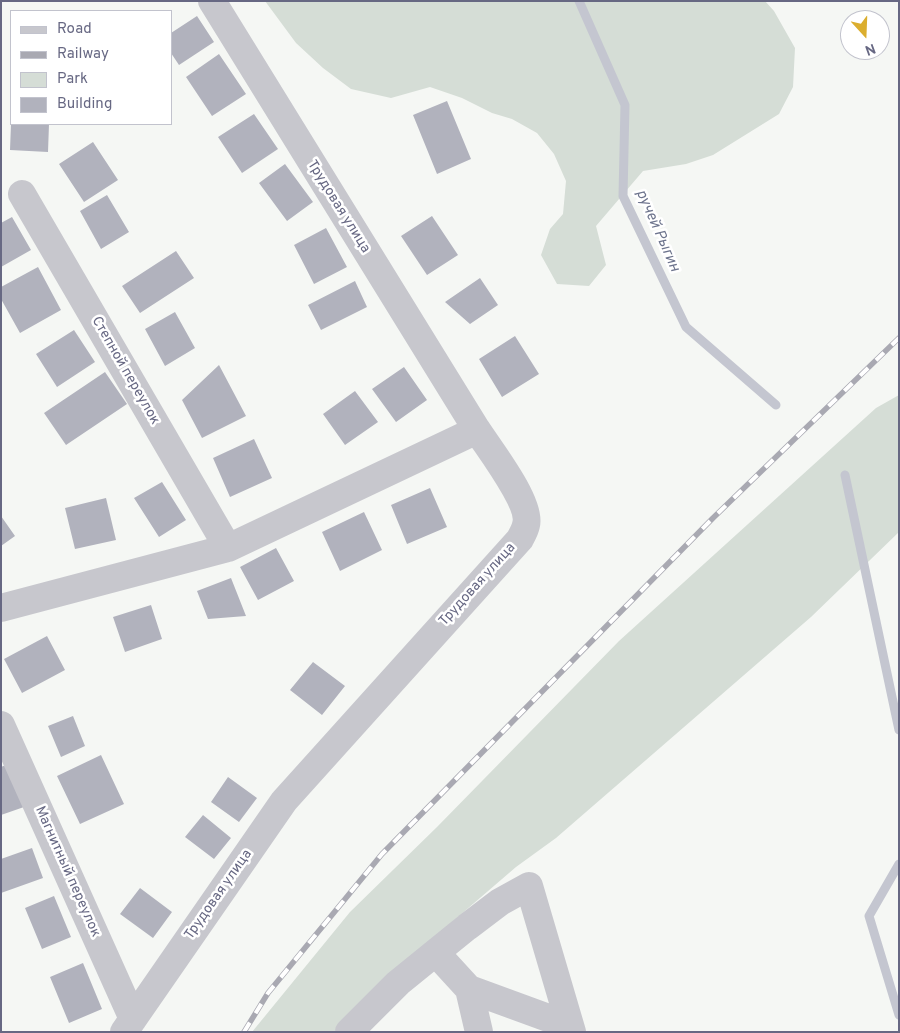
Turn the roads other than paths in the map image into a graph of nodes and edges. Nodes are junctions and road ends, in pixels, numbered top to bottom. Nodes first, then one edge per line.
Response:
1 (212, 1) edge
2 (22, 194) dead end
3 (477, 430) junction
4 (228, 548) junction
5 (1, 608) edge
6 (1, 725) edge
7 (436, 953) junction
8 (469, 989) junction
9 (128, 1026) edge
10 (571, 1029) edge
11 (349, 1032) edge
12 (479, 1032) edge

1 - 3 street, Трудовая улица
2 - 4 street, Степной переулок
3 - 4 street
3 - 9 street, Трудовая улица
4 - 5 street
6 - 9 street, Магнитный переулок
7 - 8 street
7 - 10 street
7 - 11 street
8 - 10 street
8 - 12 street

